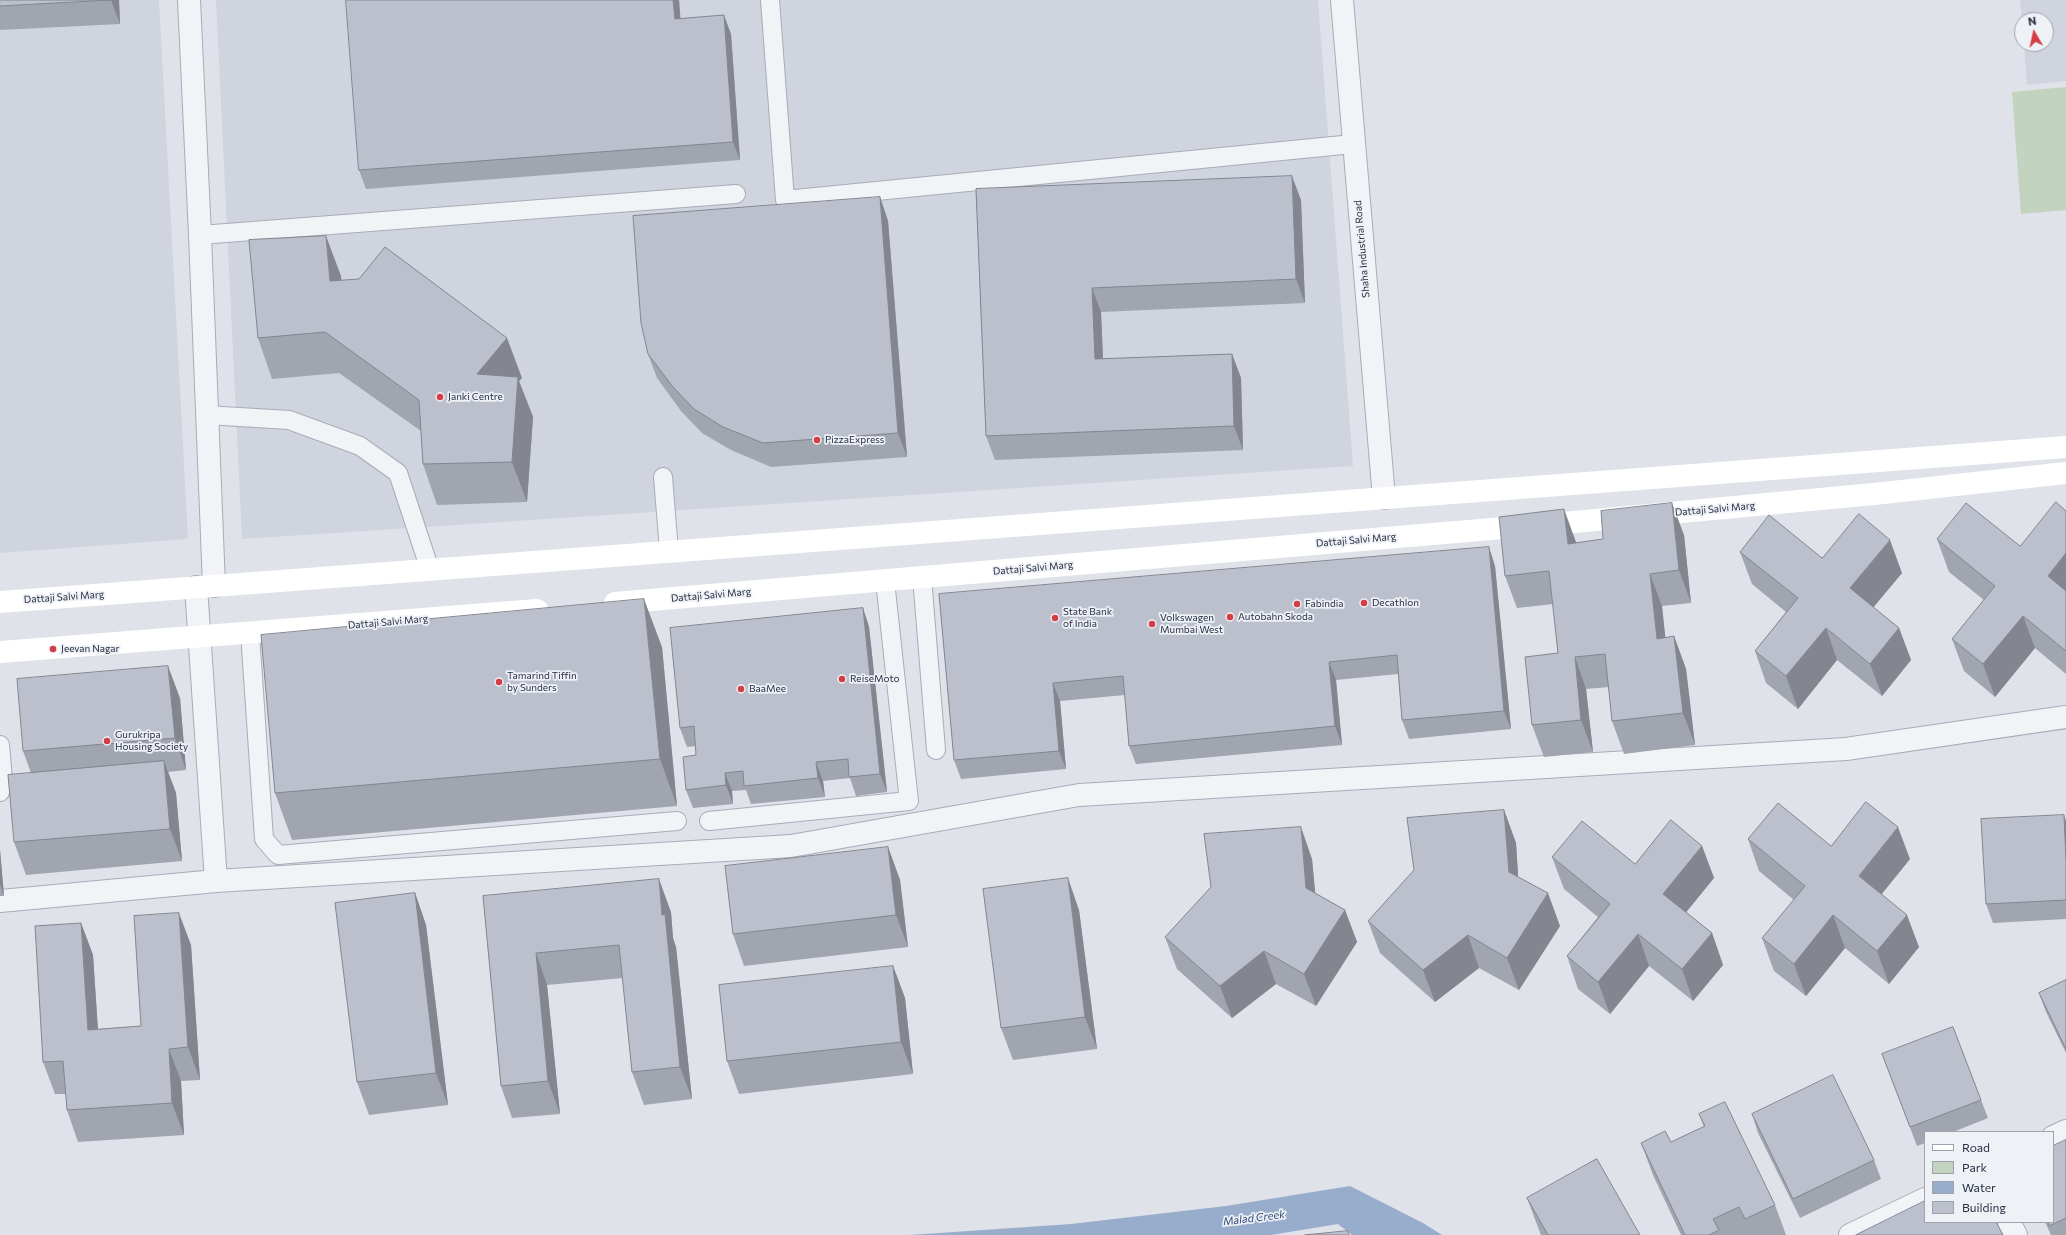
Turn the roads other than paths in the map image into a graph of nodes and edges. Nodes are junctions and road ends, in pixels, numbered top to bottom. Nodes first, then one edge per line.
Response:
1 (188, 0) edge
2 (770, 0) edge
3 (1342, 0) edge
4 (1353, 144) junction
5 (736, 194) dead end
6 (200, 235) junction
7 (206, 415) junction
8 (2066, 447) edge
9 (2066, 473) edge
10 (663, 477) dead end
11 (1384, 498) junction
12 (669, 551) junction
13 (430, 570) junction
14 (922, 577) junction
15 (885, 581) junction
16 (205, 586) junction
17 (0, 602) edge
18 (592, 605) edge
19 (560, 608) edge
20 (250, 633) junction
21 (200, 637) junction
22 (0, 652) edge
23 (2066, 717) edge
24 (0, 745) edge
25 (936, 750) dead end
26 (0, 792) edge
27 (677, 821) dead end
28 (709, 821) dead end
29 (216, 881) junction
30 (0, 902) edge
31 (2066, 1131) edge
32 (2054, 1137) edge
33 (1924, 1199) edge
34 (2010, 1223) edge
35 (1850, 1235) edge
36 (2016, 1235) edge

1 - 6 street
2 - 4 lane
3 - 4 street, Shaha Industrial Road
4 - 11 street, Shaha Industrial Road
5 - 6 lane
6 - 7 street
7 - 13 lane
7 - 16 street
8 - 11 street, Dattaji Salvi Marg
9 - 14 street, Dattaji Salvi Marg
10 - 12 lane
11 - 12 street, Dattaji Salvi Marg
12 - 13 street, Dattaji Salvi Marg
13 - 16 street, Dattaji Salvi Marg
14 - 15 street, Dattaji Salvi Marg
14 - 25 lane
15 - 18 street, Dattaji Salvi Marg
15 - 28 lane
16 - 17 street, Dattaji Salvi Marg
16 - 21 street
19 - 20 street, Dattaji Salvi Marg
20 - 21 street, Dattaji Salvi Marg
20 - 27 lane
21 - 22 street, Dattaji Salvi Marg
21 - 29 street
23 - 29 street
24 - 26 lane
29 - 30 street
31 - 32 street
33 - 35 street
34 - 36 street

